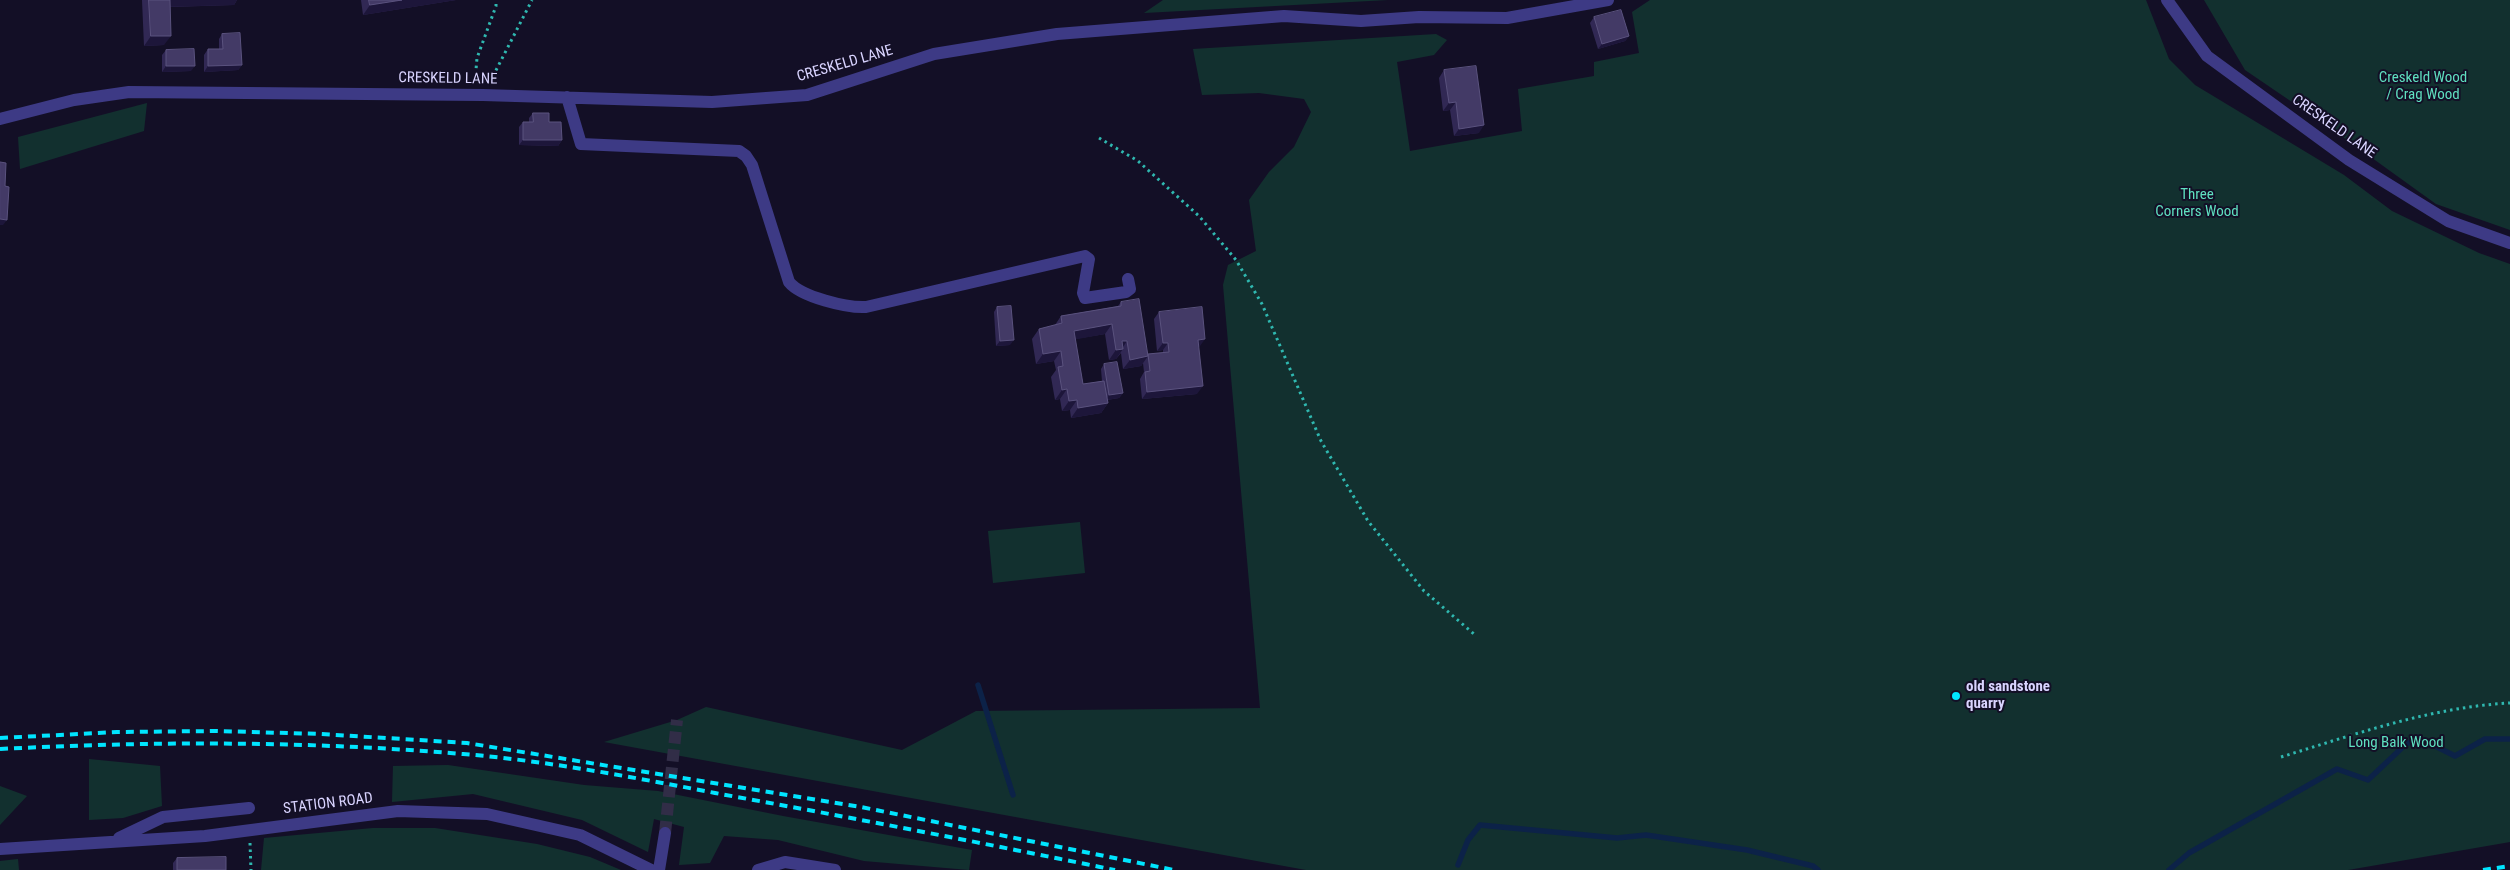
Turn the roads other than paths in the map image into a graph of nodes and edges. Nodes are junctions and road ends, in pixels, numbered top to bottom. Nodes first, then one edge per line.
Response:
1 (1608, 0) edge
2 (2167, 0) edge
3 (568, 97) junction
4 (0, 119) edge
5 (2510, 243) edge
6 (1128, 278) dead end
7 (249, 808) dead end
8 (665, 833) tunnel mouth
9 (112, 842) junction
10 (0, 850) edge
11 (651, 870) edge
12 (659, 870) edge
13 (758, 870) edge
14 (835, 870) edge

1 - 3 street, CRESKELD LANE
2 - 5 street, CRESKELD LANE
3 - 4 street, CRESKELD LANE
3 - 6 street
7 - 9 street
8 - 12 street
9 - 10 street, STATION ROAD
9 - 11 street, STATION ROAD
13 - 14 street

